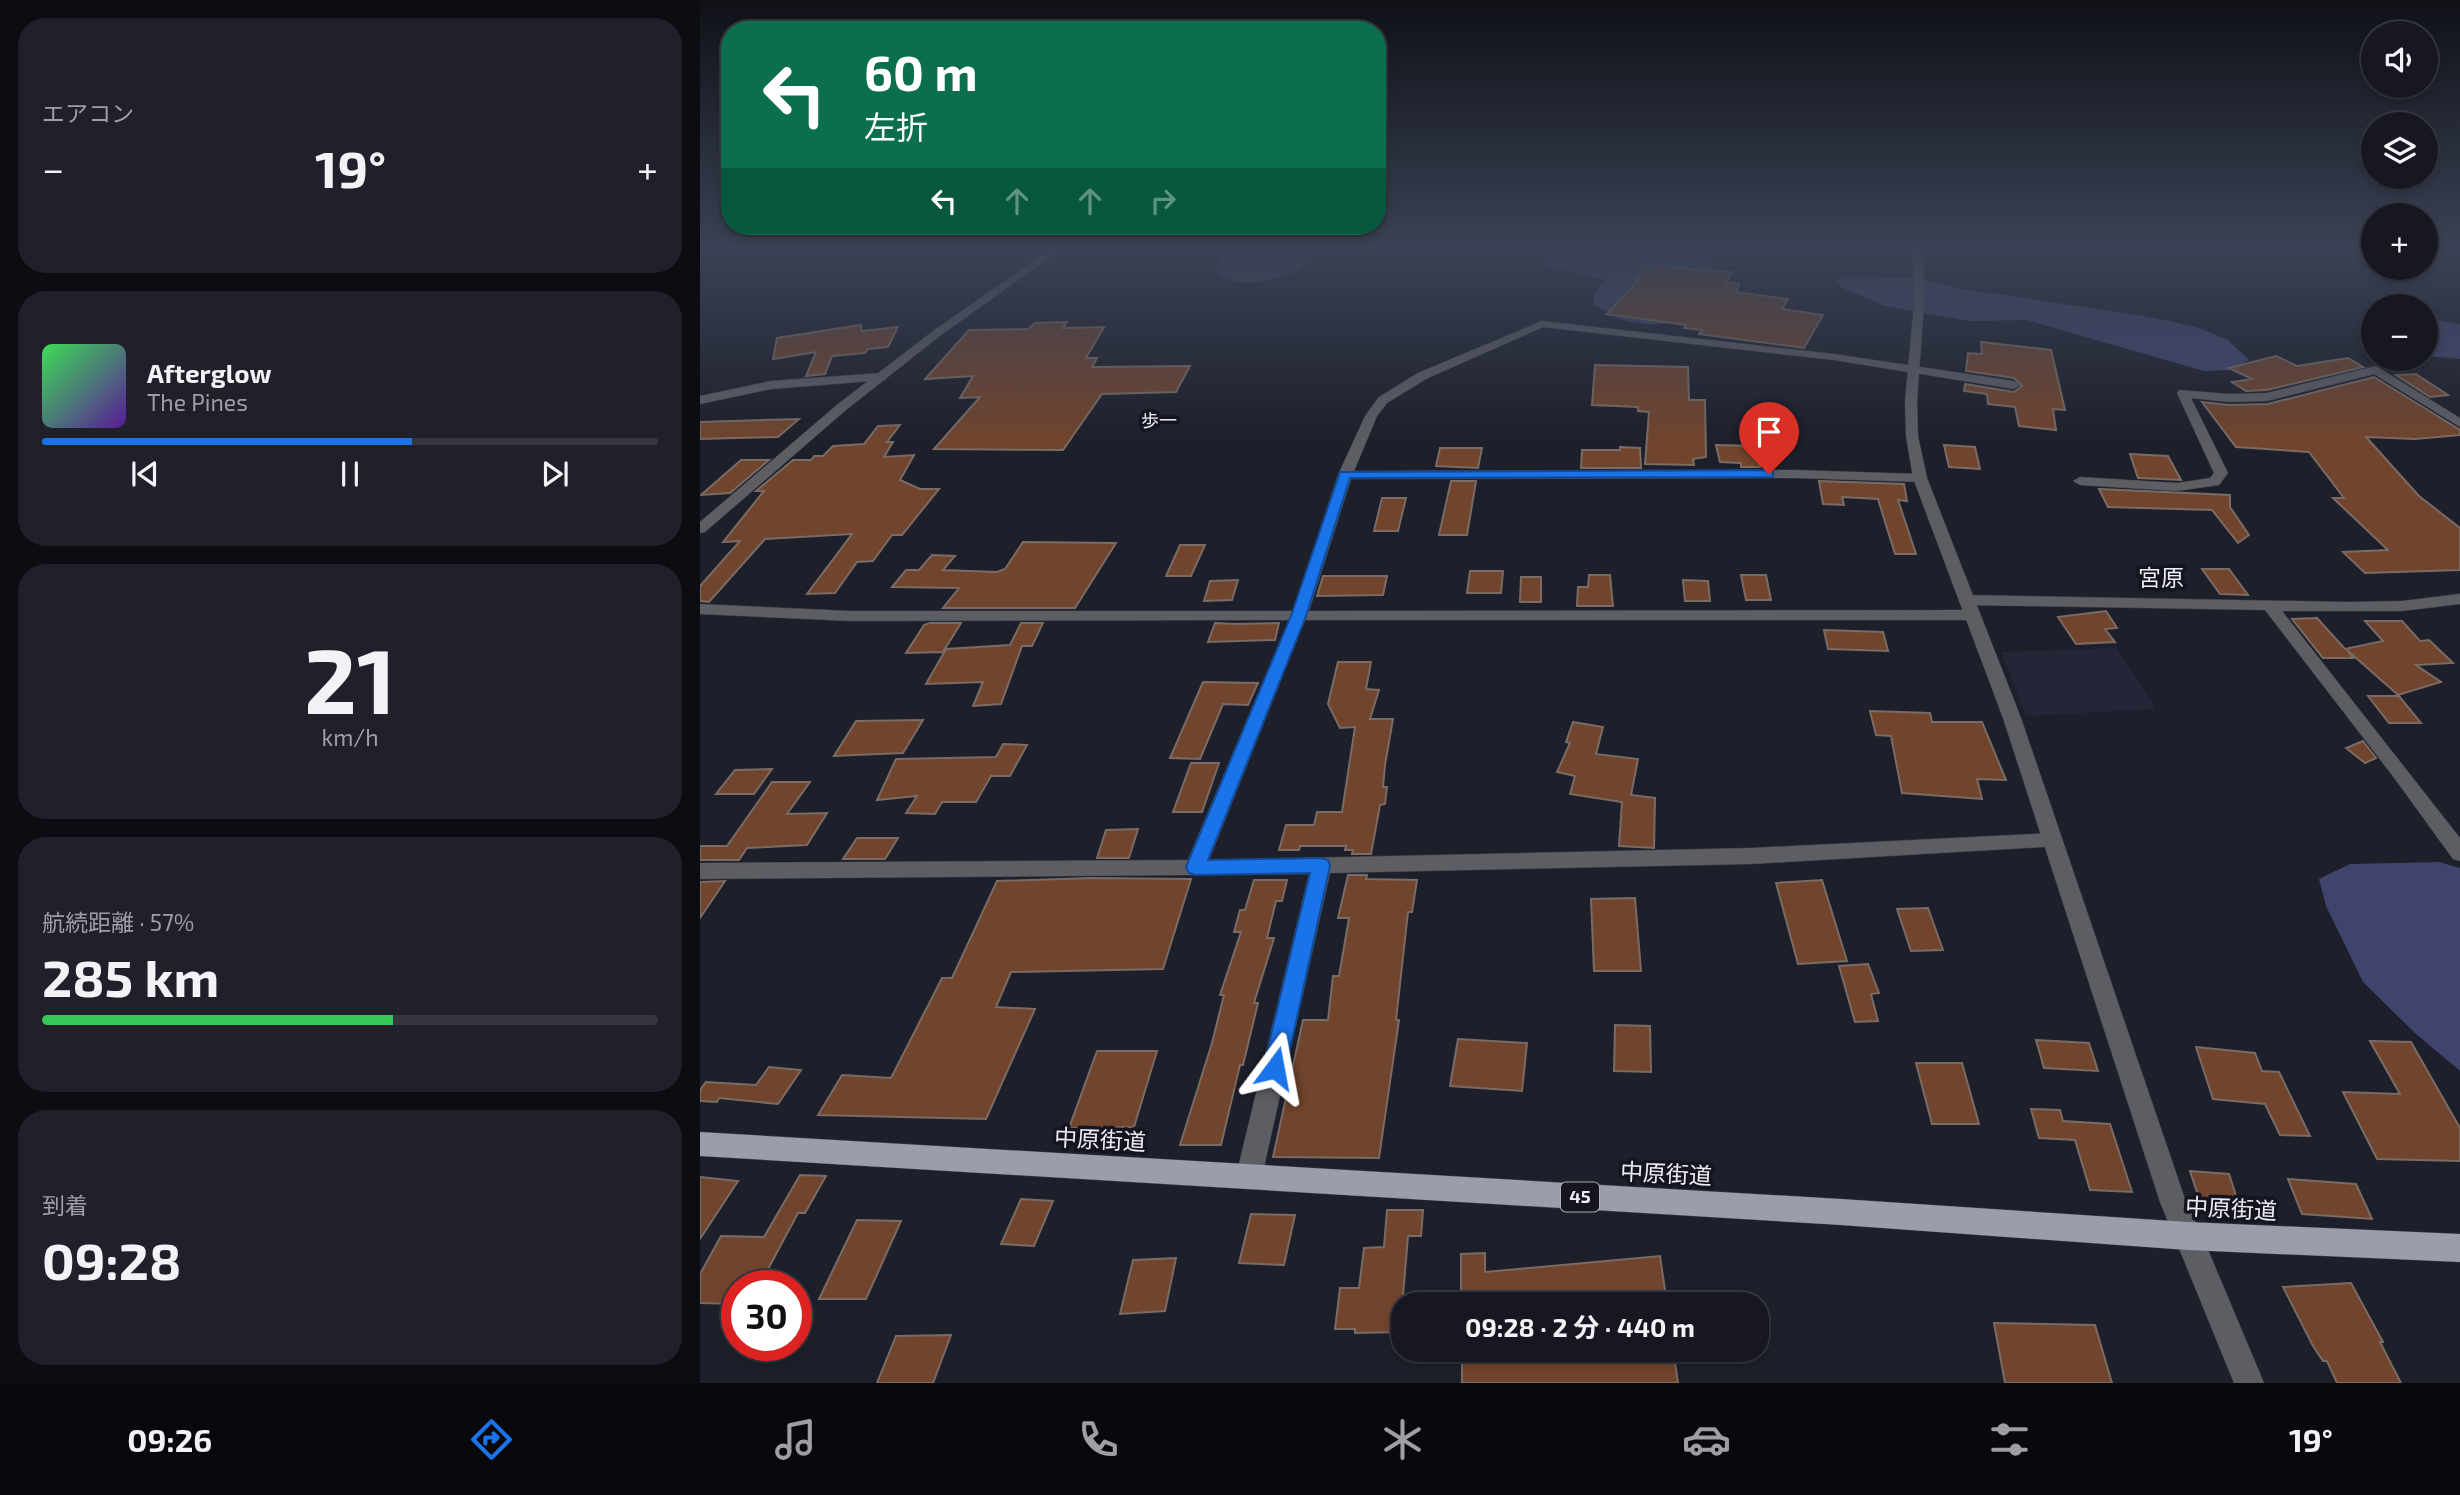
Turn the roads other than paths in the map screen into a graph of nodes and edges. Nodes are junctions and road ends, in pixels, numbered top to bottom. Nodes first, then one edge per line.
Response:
1 (965, 314) edge
2 (1918, 314) edge
3 (1914, 371) junction
4 (881, 377) junction
5 (2014, 385) dead end
6 (700, 400) edge
7 (2460, 423) edge
8 (1345, 475) junction
9 (1920, 478) junction
10 (2080, 481) dead end
11 (700, 529) edge
12 (2460, 599) edge
13 (2268, 604) junction
14 (1968, 607) junction
15 (700, 609) edge
16 (1299, 616) junction
17 (2053, 841) junction
18 (2460, 853) edge
19 (1321, 866) junction
20 (1195, 867) junction
21 (700, 871) edge
22 (700, 1144) edge
23 (1250, 1176) junction
24 (2188, 1236) junction
25 (2460, 1248) edge
26 (2249, 1383) edge

1 - 4 street
2 - 3 street
3 - 5 street
3 - 8 street
3 - 9 street
4 - 6 street
4 - 11 street
7 - 10 street
8 - 9 street
8 - 16 street
9 - 14 street
12 - 13 street
13 - 14 street
13 - 18 street
14 - 16 street
14 - 17 street
15 - 16 street
16 - 20 street
17 - 19 street
17 - 24 street
19 - 20 street
19 - 23 street
20 - 21 street
22 - 23 main road, 中原街道 / 45
23 - 24 main road, 中原街道 / 45
24 - 25 main road, 中原街道 / 45
24 - 26 street

